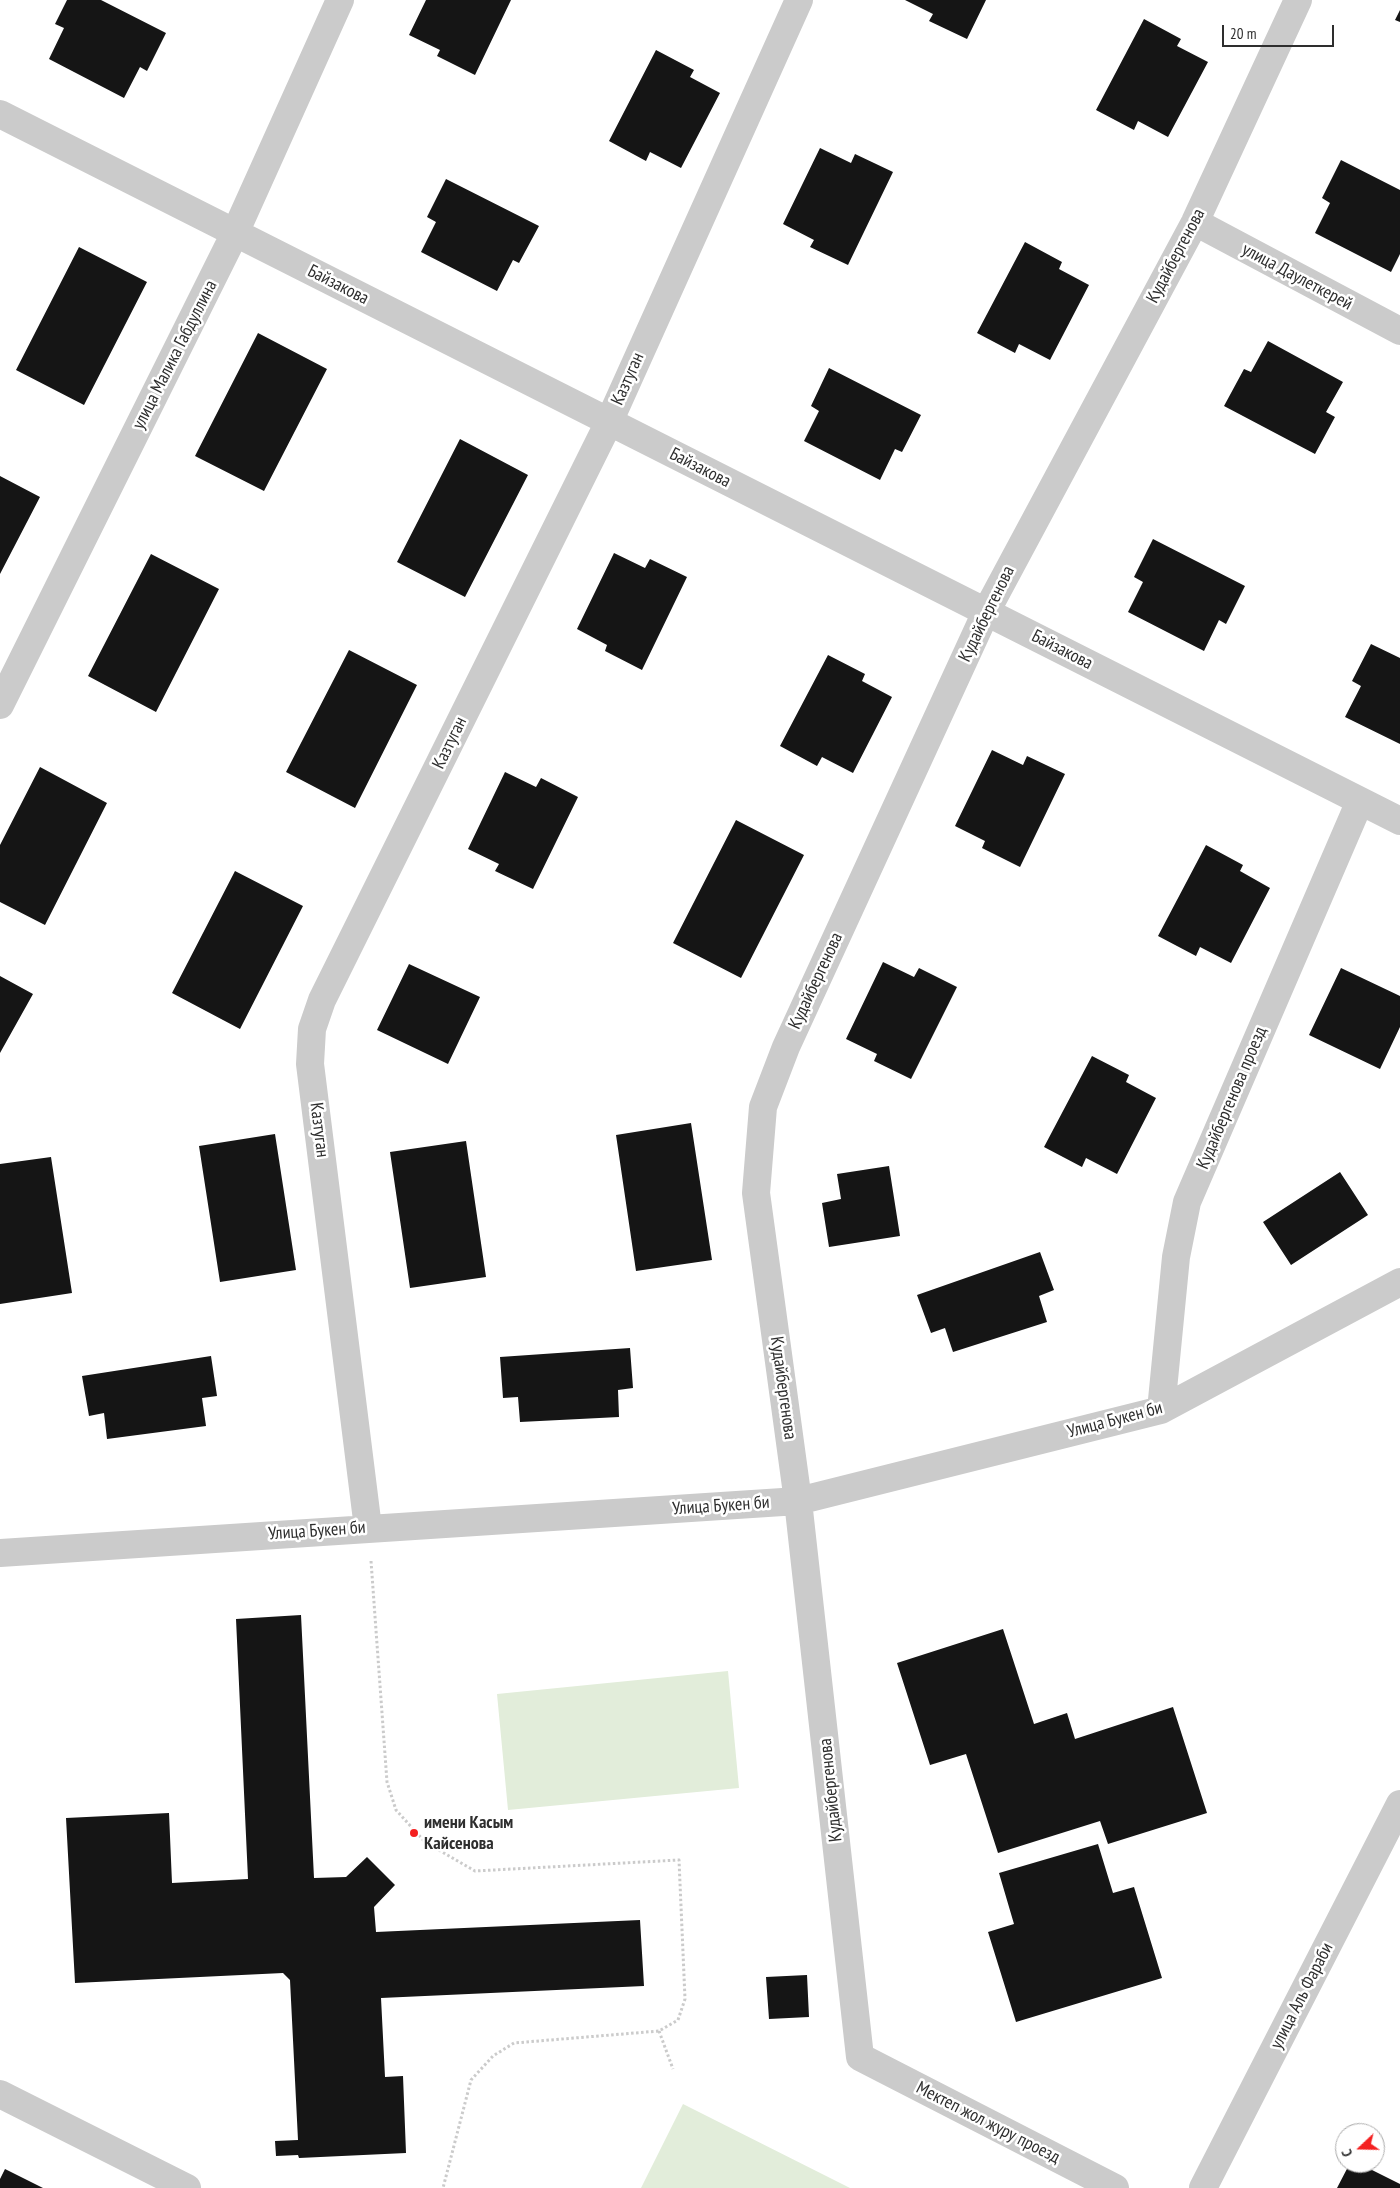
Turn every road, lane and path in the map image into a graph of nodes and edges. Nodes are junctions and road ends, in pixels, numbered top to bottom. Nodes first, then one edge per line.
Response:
1 (340, 0) edge
2 (799, 0) edge
3 (1298, 0) edge
4 (0, 114) edge
5 (1195, 222) junction
6 (235, 234) junction
7 (1400, 332) edge
8 (609, 422) junction
9 (986, 612) junction
10 (0, 705) edge
11 (1360, 801) junction
12 (1400, 821) edge
13 (1400, 1282) edge
14 (1161, 1410) junction
15 (798, 1501) junction
16 (368, 1528) junction
17 (0, 1553) edge
18 (1400, 1804) edge
19 (659, 2031) junction
20 (860, 2057) joint
21 (673, 2069) dead end
22 (0, 2094) edge
23 (186, 2188) edge
24 (443, 2188) edge
25 (1115, 2188) edge
26 (1203, 2188) edge

1 - 6 street, улица Малика Габдуллина
2 - 8 street, Казтуган
3 - 5 street, Кудайбергенова
4 - 6 street, Байзакова
5 - 7 street, улица Даулеткерей
5 - 9 street, Кудайбергенова
6 - 8 street, Байзакова
6 - 10 street, улица Малика Габдуллина
8 - 9 street, Байзакова
8 - 16 street, Казтуган
9 - 11 street, Байзакова
9 - 15 street, Кудайбергенова
11 - 12 street, Байзакова
11 - 14 street, Кудайбергенова проезд
13 - 14 street, Улица Букен би
14 - 15 street, Улица Букен би
15 - 16 street, Улица Букен би
15 - 20 street, Кудайбергенова
16 - 17 street, Улица Букен би
16 - 19 path
18 - 26 street, улица Аль Фараби
19 - 21 path
19 - 24 path
20 - 25 street, Мектеп жол журу проезд
22 - 23 street

